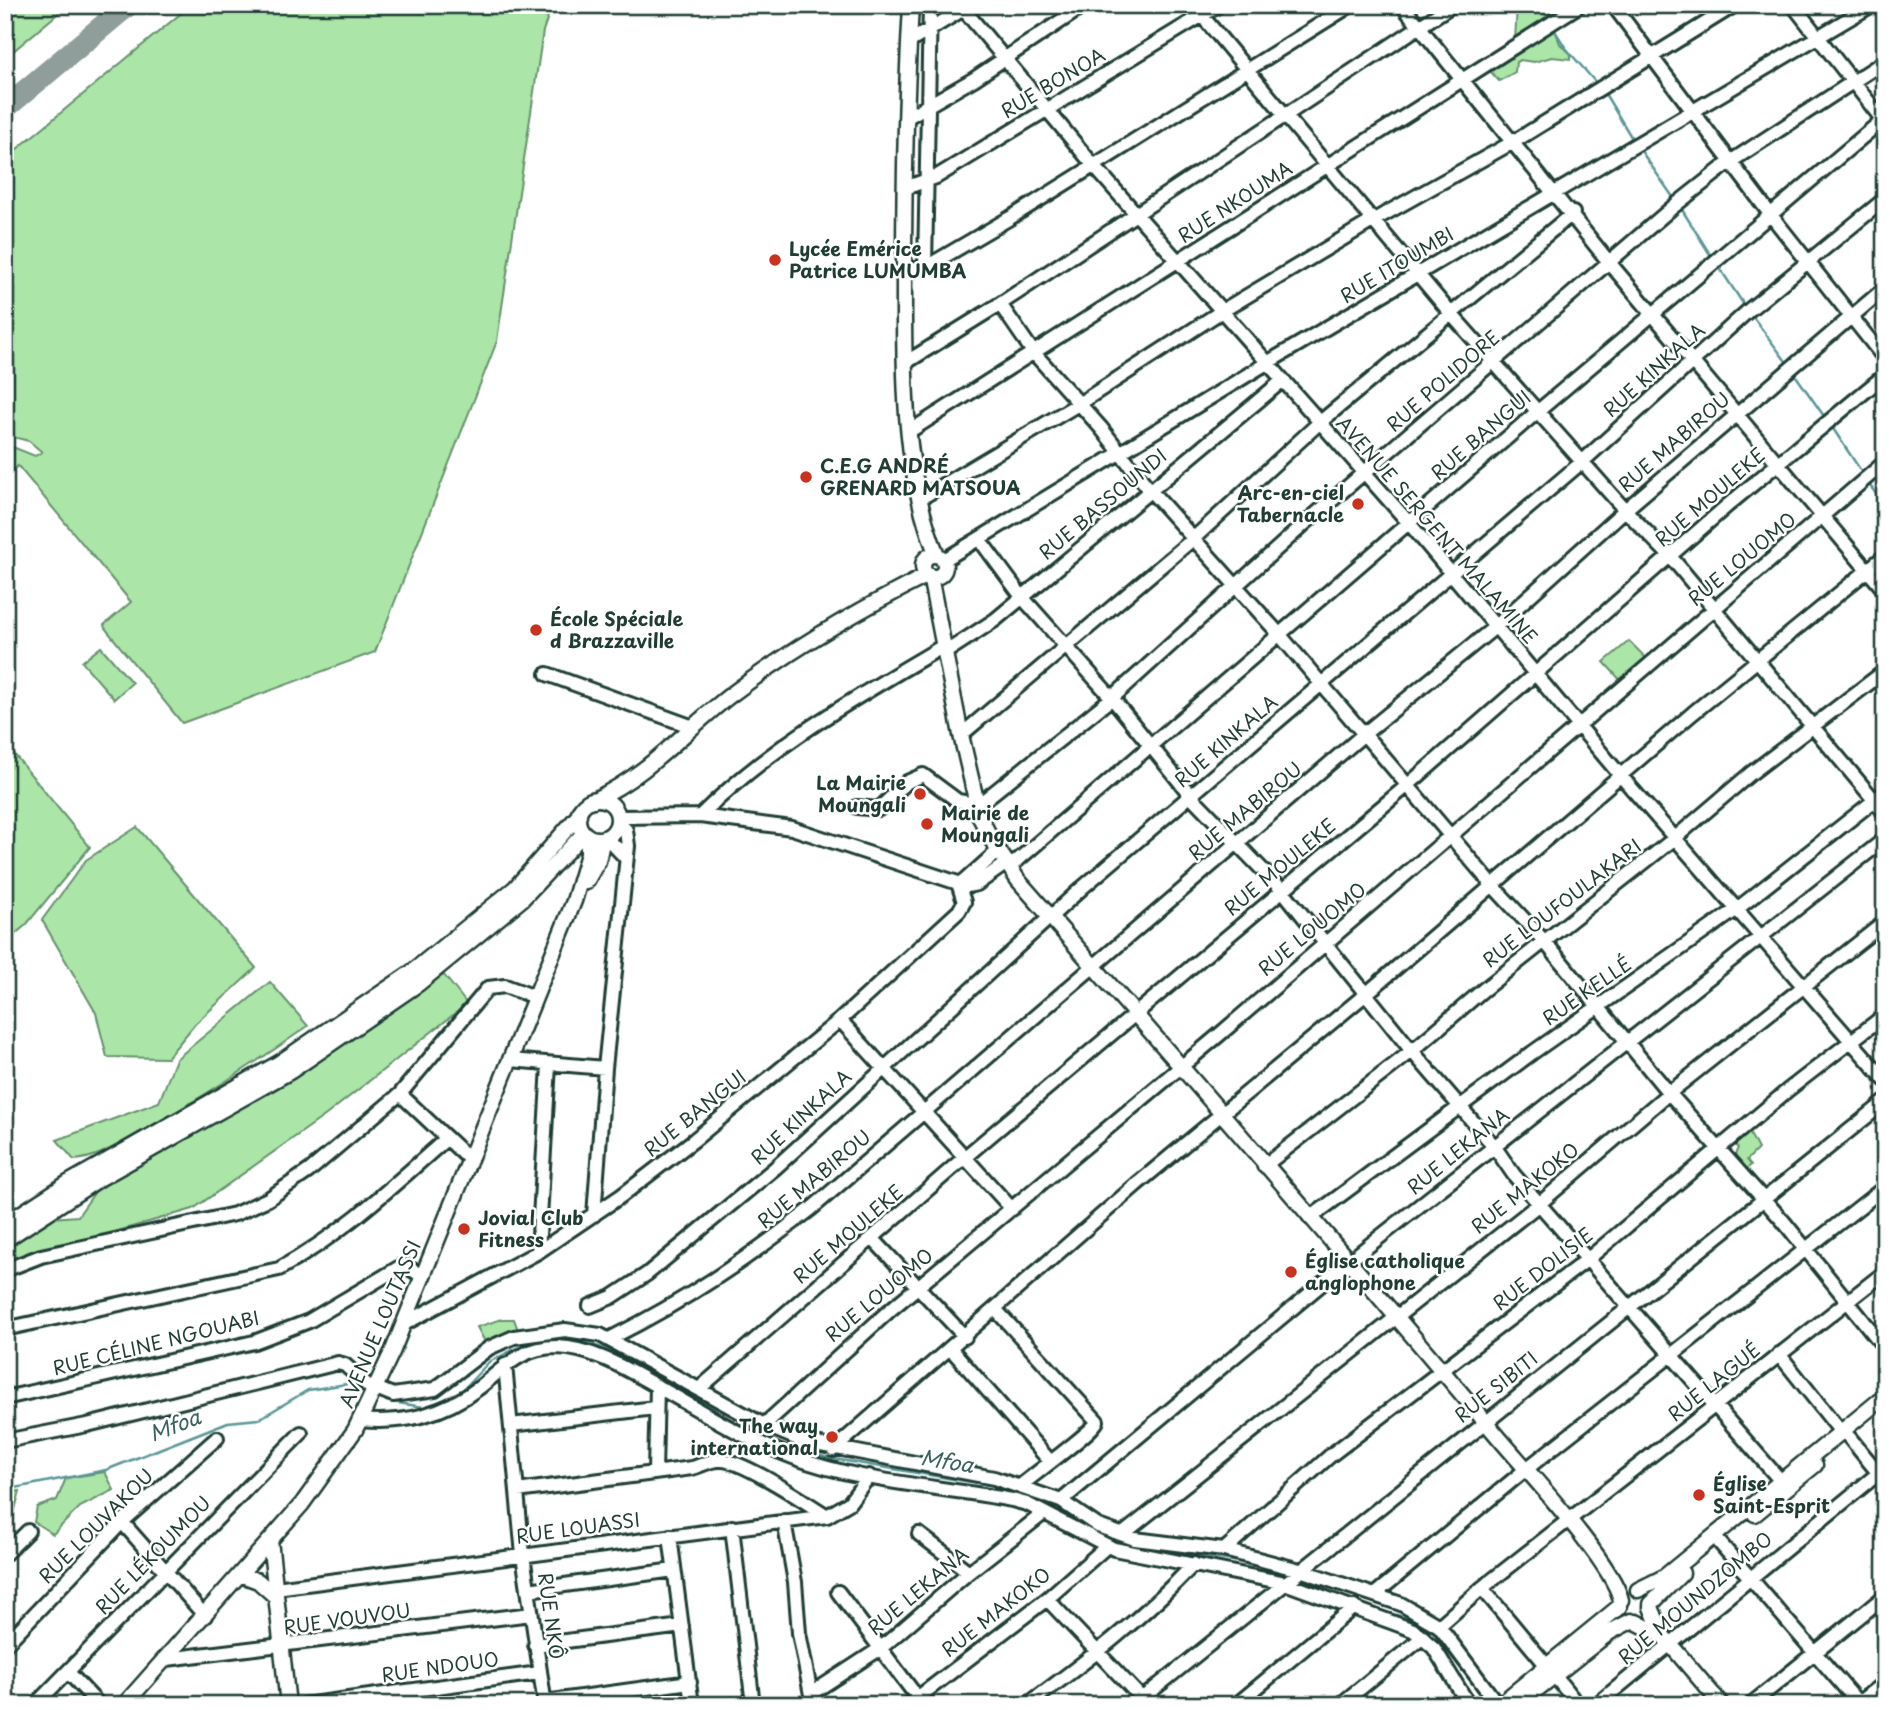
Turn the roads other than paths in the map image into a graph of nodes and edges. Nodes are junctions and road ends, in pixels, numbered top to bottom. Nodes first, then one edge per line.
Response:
1 (911, 5) edge
2 (930, 5) edge
3 (1086, 5) edge
4 (1193, 5) edge
5 (1219, 5) edge
6 (1351, 5) edge
7 (1402, 5) edge
8 (1452, 5) edge
9 (1580, 5) edge
10 (1614, 5) edge
11 (1735, 5) edge
12 (1793, 5) edge
13 (1872, 5) edge
14 (965, 7) edge
15 (1202, 16) junction
16 (1418, 28) junction
17 (929, 30) junction
18 (1817, 38) junction
19 (909, 42) junction
20 (1652, 55) junction
21 (1005, 57) junction
22 (1885, 61) edge
23 (1247, 69) junction
24 (1852, 80) junction
25 (1463, 82) junction
26 (930, 105) junction
27 (1049, 108) junction
28 (1692, 112) junction
29 (1284, 116) junction
30 (906, 118) junction
31 (1884, 121) edge
32 (1515, 141) junction
33 (1730, 162) junction
34 (1094, 166) junction
35 (1325, 167) junction
36 (926, 181) junction
37 (905, 188) junction
38 (1555, 192) junction
39 (1885, 199) edge
40 (1136, 213) junction
41 (1573, 213) junction
42 (1770, 214) junction
43 (1374, 220) junction
44 (1180, 260) junction
45 (1608, 261) junction
46 (1808, 264) junction
47 (925, 266) junction
48 (904, 274) junction
49 (1419, 274) junction
50 (1885, 288) edge
51 (1000, 304) junction
52 (1222, 311) junction
53 (1654, 313) junction
54 (1452, 315) junction
55 (1853, 316) junction
56 (1033, 352) junction
57 (1885, 359) edge
58 (1694, 360) junction
59 (905, 363) junction
60 (1267, 363) junction
61 (1495, 363) junction
62 (1885, 375) edge
63 (1282, 381) junction
64 (1080, 403) junction
65 (1537, 412) junction
66 (1736, 414) junction
67 (1319, 423) junction
68 (910, 431) junction
69 (1121, 453) junction
70 (1582, 462) junction
71 (1885, 462) edge
72 (1779, 463) junction
73 (1364, 475) junction
74 (1149, 489) junction
75 (920, 498) junction
76 (1625, 510) junction
77 (1822, 517) junction
78 (1409, 523) junction
79 (1194, 539) junction
80 (980, 540) junction
81 (1670, 556) junction
82 (1885, 556) edge
83 (933, 566) junction
84 (1866, 572) junction
85 (1451, 573) junction
86 (1235, 586) junction
87 (1885, 591) edge
88 (1022, 597) junction
89 (1713, 608) junction
90 (1495, 628) junction
91 (1279, 634) junction
92 (1065, 645) junction
93 (946, 648) junction
94 (1757, 662) junction
95 (1885, 671) edge
96 (547, 674) dead end
97 (1536, 674) junction
98 (1320, 684) junction
99 (1112, 698) junction
100 (1580, 726) junction
101 (693, 727) junction
102 (1812, 729) junction
103 (1364, 734) junction
104 (962, 741) junction
105 (1152, 746) junction
106 (1620, 775) junction
107 (638, 777) junction
108 (1408, 785) junction
109 (1885, 792) edge
110 (1192, 797) junction
111 (594, 800) junction
112 (1874, 801) junction
113 (974, 804) junction
114 (857, 807) dead end
115 (1885, 813) edge
116 (579, 815) junction
117 (617, 816) junction
118 (701, 816) junction
119 (595, 836) junction
120 (1451, 836) junction
121 (1675, 838) junction
122 (1885, 839) edge
123 (1236, 844) junction
124 (625, 858) junction
125 (1002, 860) junction
126 (959, 883) junction
127 (1493, 886) junction
128 (1283, 891) junction
129 (1737, 909) junction
130 (1050, 916) junction
131 (1885, 922) edge
132 (1760, 935) junction
133 (1545, 942) junction
134 (1324, 943) junction
135 (1092, 966) junction
136 (1803, 988) junction
137 (1366, 994) junction
138 (535, 997) junction
139 (1600, 1006) junction
140 (1135, 1013) junction
141 (1885, 1015) edge
142 (840, 1020) junction
143 (1627, 1041) junction
144 (1852, 1042) junction
145 (1412, 1051) junction
146 (510, 1060) junction
147 (550, 1065) junction
148 (1178, 1066) junction
149 (605, 1068) junction
150 (884, 1068) junction
151 (1885, 1080) edge
152 (1669, 1093) junction
153 (400, 1094) junction
154 (1885, 1102) edge
155 (1460, 1106) junction
156 (926, 1112) junction
157 (1222, 1113) junction
158 (446, 1139) junction
159 (1494, 1146) junction
160 (1718, 1149) junction
161 (965, 1157) junction
162 (469, 1159) junction
163 (1264, 1166) junction
164 (1885, 1187) edge
165 (72, 1189) junction
166 (1763, 1199) junction
167 (1539, 1204) junction
168 (1012, 1209) junction
169 (594, 1215) junction
170 (1310, 1218) junction
171 (5, 1224) edge
172 (873, 1239) junction
173 (5, 1240) edge
174 (1807, 1250) junction
175 (537, 1252) junction
176 (1588, 1259) junction
177 (1348, 1262) junction
178 (5, 1270) edge
179 (1885, 1272) edge
180 (422, 1276) junction
181 (916, 1288) junction
182 (1848, 1301) junction
183 (590, 1306) dead end
184 (1629, 1306) junction
185 (996, 1310) junction
186 (1394, 1317) junction
187 (404, 1324) junction
188 (5, 1329) edge
189 (965, 1337) junction
190 (611, 1338) junction
191 (1885, 1348) edge
192 (951, 1349) junction
193 (1779, 1354) junction
194 (1674, 1355) junction
195 (505, 1365) junction
196 (1441, 1370) junction
197 (657, 1386) junction
198 (700, 1388) junction
199 (375, 1390) junction
200 (1885, 1396) edge
201 (5, 1398) edge
202 (1716, 1405) junction
203 (655, 1408) junction
204 (1885, 1409) edge
205 (360, 1420) junction
206 (1484, 1421) junction
207 (511, 1425) junction
208 (764, 1425) junction
209 (301, 1433) dead end
210 (1845, 1435) junction
211 (217, 1438) dead end
212 (5, 1441) edge
213 (833, 1450) junction
214 (1049, 1460) junction
215 (1525, 1470) junction
216 (655, 1472) junction
217 (1882, 1474) edge
218 (869, 1476) junction
219 (1780, 1480) junction
220 (1020, 1486) junction
221 (517, 1491) junction
222 (1061, 1501) junction
223 (1044, 1513) junction
224 (827, 1516) junction
225 (784, 1521) junction
226 (122, 1522) junction
227 (1568, 1522) junction
228 (732, 1527) junction
229 (28, 1531) dead end
230 (919, 1534) dead end
231 (1123, 1534) junction
232 (670, 1535) junction
233 (270, 1540) junction
234 (1719, 1542) junction
235 (1106, 1546) junction
236 (1224, 1550) junction
237 (5, 1554) edge
238 (523, 1555) junction
239 (1194, 1564) junction
240 (165, 1569) junction
241 (674, 1570) junction
242 (1299, 1571) junction
243 (969, 1572) junction
244 (242, 1575) junction
245 (1610, 1575) junction
246 (1750, 1578) junction
247 (1284, 1583) junction
248 (1482, 1588) junction
249 (528, 1590) junction
250 (1637, 1590) junction
251 (273, 1591) junction
252 (838, 1592) dead end
253 (1374, 1595) junction
254 (1885, 1596) edge
255 (1047, 1599) junction
256 (1620, 1603) junction
257 (1651, 1606) junction
258 (1354, 1607) junction
259 (531, 1615) junction
260 (205, 1616) junction
261 (1633, 1621) junction
262 (682, 1626) junction
263 (1439, 1626) junction
264 (1423, 1637) junction
265 (1667, 1641) junction
266 (5, 1645) edge
267 (536, 1645) junction
268 (281, 1647) junction
269 (881, 1648) junction
270 (1813, 1652) junction
271 (1099, 1653) junction
272 (167, 1659) junction
273 (1551, 1671) junction
274 (68, 1672) junction
275 (539, 1673) junction
276 (690, 1682) junction
277 (1885, 1682) edge
278 (5, 1698) edge
279 (813, 1699) edge
280 (916, 1702) edge
281 (1141, 1703) edge
282 (545, 1704) edge
283 (1858, 1704) edge
284 (12, 1705) edge
285 (35, 1705) edge
286 (99, 1705) edge
287 (124, 1705) edge
288 (288, 1705) edge
289 (304, 1705) edge
290 (692, 1705) edge
291 (753, 1705) edge
292 (1027, 1705) edge
293 (1236, 1705) edge
294 (1340, 1705) edge
295 (1469, 1705) edge
296 (1499, 1705) edge
297 (1517, 1705) edge
298 (1578, 1705) edge
299 (1596, 1705) edge
300 (1721, 1705) edge
301 (1750, 1705) edge

1 - 19 main road
2 - 17 street
3 - 21 street
4 - 15 street
5 - 15 street, RUE BONOA
6 - 23 street
7 - 16 street
8 - 16 street
9 - 25 street, RUE NKOUMA
10 - 20 street
11 - 20 street
12 - 18 street
13 - 18 street, RUE ITOUMBI
14 - 17 street
14 - 21 street, AVENUE SERGENT MALAMINE
15 - 23 street
15 - 27 street, RUE BONOA
16 - 25 street
16 - 29 street
17 - 19 street
17 - 26 street
18 - 24 street
18 - 28 street, RUE ITOUMBI
19 - 30 main road
20 - 28 street
20 - 32 street
21 - 26 street
21 - 27 street, AVENUE SERGENT MALAMINE
22 - 24 street, RUE POLIDORE
23 - 29 street
23 - 34 street
24 - 31 street
24 - 33 street, RUE POLIDORE
25 - 32 street
25 - 35 street, RUE NKOUMA
26 - 30 street
26 - 36 street
27 - 34 street, AVENUE SERGENT MALAMINE
27 - 36 street, RUE BONOA
28 - 33 street
28 - 38 street, RUE ITOUMBI
29 - 35 street
29 - 40 street
30 - 37 main road
31 - 42 street, RUE BANGUI
32 - 38 street
32 - 43 street
33 - 42 street
33 - 45 street, RUE POLIDORE
34 - 40 street, AVENUE SERGENT MALAMINE
34 - 47 street
35 - 43 street
35 - 44 street, RUE NKOUMA
36 - 37 street, RUE BONOA
36 - 47 street
37 - 48 main road
38 - 41 street
38 - 49 street, RUE ITOUMBI
39 - 46 street, RUE KINKALA
40 - 44 street, AVENUE SERGENT MALAMINE
40 - 51 street
41 - 45 street
41 - 54 street
42 - 46 street
42 - 53 street, RUE BANGUI
43 - 49 street
43 - 52 street
44 - 52 street, AVENUE SERGENT MALAMINE
44 - 56 street, RUE NKOUMA
45 - 53 street
45 - 61 street, RUE POLIDORE
46 - 55 street
46 - 58 street, RUE KINKALA
47 - 48 street
48 - 59 main road
49 - 54 street
49 - 60 street, RUE ITOUMBI
50 - 55 street, RUE MABIROU
51 - 56 street
51 - 59 street
52 - 60 street, AVENUE SERGENT MALAMINE
52 - 64 street
53 - 58 street
53 - 65 street, RUE BANGUI
54 - 61 street
54 - 67 street
55 - 57 street
55 - 66 street, RUE MABIROU
56 - 64 street
56 - 68 street, RUE NKOUMA
58 - 66 street
58 - 70 street, RUE KINKALA
59 - 68 main road
60 - 63 street, AVENUE SERGENT MALAMINE
60 - 69 street, RUE ITOUMBI
61 - 65 street
61 - 73 street, RUE POLIDORE
62 - 72 street, RUE MOULEKE
63 - 67 street, AVENUE SERGENT MALAMINE
63 - 74 street, RUE BASSOUNDI
64 - 69 street
64 - 75 street
65 - 70 street
65 - 78 street, RUE BANGUI
66 - 72 street
66 - 76 street, RUE MABIROU
67 - 73 street, AVENUE SERGENT MALAMINE
67 - 79 street
68 - 75 main road
69 - 74 street
69 - 80 street, RUE ITOUMBI
70 - 76 street
70 - 85 street, RUE KINKALA
71 - 77 street, RUE LOUOMO
72 - 77 street
72 - 81 street, RUE MOULEKE
73 - 78 street, AVENUE SERGENT MALAMINE
73 - 86 street, RUE POLIDORE
74 - 79 street
74 - 88 street, RUE BASSOUNDI
75 - 83 main road
76 - 81 street
76 - 90 street, RUE MABIROU
77 - 84 street
77 - 89 street, RUE LOUOMO
78 - 85 street, AVENUE SERGENT MALAMINE
78 - 91 street, RUE BANGUI
79 - 86 street
79 - 92 street
80 - 83 street, RUE ITOUMBI
80 - 88 street
81 - 89 street
81 - 97 street, RUE MOULEKE
82 - 84 street
83 - 93 main road
83 - 101 main road
84 - 87 street
84 - 94 street
85 - 90 street, AVENUE SERGENT MALAMINE
85 - 98 street, RUE KINKALA
86 - 91 street
86 - 99 street, RUE POLIDORE
88 - 92 street
88 - 93 street, RUE BASSOUNDI
89 - 94 street
89 - 100 street, RUE LOUOMO
90 - 97 street, AVENUE SERGENT MALAMINE
90 - 103 street, RUE MABIROU
91 - 98 street
91 - 105 street, RUE BANGUI
92 - 99 street
92 - 104 street
93 - 104 main road
93 - 118 street, RUE BASSOUNDI
94 - 102 street
94 - 106 street
95 - 102 street, RUE LOUFOULAKARI
96 - 101 street
97 - 100 street, AVENUE SERGENT MALAMINE
97 - 108 street, RUE MOULEKE
98 - 103 street
98 - 110 street, RUE KINKALA
99 - 105 street
99 - 113 street, RUE POLIDORE
100 - 106 street, AVENUE SERGENT MALAMINE
100 - 120 street, RUE LOUOMO
101 - 107 main road
102 - 112 street
102 - 121 street, RUE LOUFOULAKARI
103 - 108 street
103 - 123 street, RUE MABIROU
104 - 113 main road
105 - 110 street
105 - 125 street, RUE BANGUI
106 - 121 street, AVENUE SERGENT MALAMINE
106 - 127 street
107 - 111 main road
107 - 117 main road
108 - 120 street
108 - 128 street, RUE MOULEKE
109 - 112 street, RUE KELLÉ
110 - 123 street
110 - 130 street, RUE KINKALA
111 - 116 main road
111 - 117 main road
112 - 115 street
112 - 129 street, RUE KELLÉ
113 - 114 street
113 - 125 main road
116 - 119 main road
116 - 165 main road
117 - 118 street
117 - 119 main road
117 - 124 street
118 - 126 street
119 - 124 street
119 - 138 main road, AVENUE LOUTASSI
119 - 165 main road
120 - 127 street
120 - 134 street, RUE LOUOMO
121 - 129 street, AVENUE SERGENT MALAMINE
121 - 133 street, RUE LOUFOULAKARI
122 - 132 street, RUE LEKANA
123 - 128 street
123 - 135 street, RUE MABIROU
124 - 149 street
125 - 126 street, RUE BANGUI
125 - 130 main road
126 - 142 street, RUE BANGUI
127 - 133 street
127 - 137 street
128 - 134 street
128 - 140 street, RUE MOULEKE
129 - 132 street, AVENUE SERGENT MALAMINE
129 - 139 street, RUE KELLÉ
130 - 135 main road
130 - 150 street, RUE KINKALA
131 - 136 street, RUE MAKOKO
132 - 136 street, AVENUE SERGENT MALAMINE
132 - 143 street, RUE LEKANA
133 - 139 street
133 - 145 street, RUE LOUFOULAKARI
134 - 137 street
134 - 148 street, RUE LOUOMO
135 - 140 main road
135 - 156 street, RUE MABIROU
136 - 144 street, AVENUE SERGENT MALAMINE
136 - 152 street, RUE MAKOKO
137 - 145 street
137 - 157 street
138 - 146 main road, AVENUE LOUTASSI
138 - 153 street
139 - 143 street
139 - 155 street, RUE KELLÉ
140 - 148 main road
140 - 161 street, RUE MOULEKE
141 - 144 street, RUE DOLISIE
142 - 150 street
142 - 169 street, RUE BANGUI
143 - 152 street
143 - 159 street, RUE LEKANA
144 - 151 street, AVENUE SERGENT MALAMINE
144 - 160 street, RUE DOLISIE
145 - 155 street
145 - 163 street, RUE LOUFOULAKARI
146 - 147 street
146 - 162 main road, AVENUE LOUTASSI
147 - 149 street
147 - 175 street
148 - 157 main road
148 - 168 street, RUE LOUOMO
149 - 169 street
150 - 156 street
150 - 183 street, RUE KINKALA
152 - 160 street
152 - 167 street, RUE MAKOKO
153 - 158 street
153 - 178 street
154 - 166 street, RUE SIBITI
155 - 159 street
155 - 170 street, RUE KELLÉ
156 - 161 street
156 - 190 street, RUE MABIROU
157 - 163 main road
157 - 185 street
158 - 162 street
158 - 188 street
159 - 167 street
159 - 177 street, RUE LEKANA
160 - 166 street
160 - 176 street, RUE DOLISIE
161 - 168 street
161 - 172 street, RUE MOULEKE
162 - 180 main road, AVENUE LOUTASSI
163 - 170 main road
164 - 174 street
165 - 171 main road
165 - 173 main road
166 - 174 street
166 - 184 street, RUE SIBITI
167 - 176 street
167 - 186 street, RUE MAKOKO
168 - 181 street, RUE LOUOMO
169 - 175 street, RUE BANGUI
170 - 177 main road
172 - 181 street
172 - 198 street, RUE MOULEKE
174 - 182 street
174 - 194 street
175 - 187 street, RUE BANGUI
176 - 184 street
176 - 196 street, RUE DOLISIE
177 - 186 main road
177 - 222 street, RUE LEKANA
179 - 182 street, RUE LAGUÉ
180 - 187 main road, AVENUE LOUTASSI
180 - 201 street, RUE CÉLINE NGOUABI
181 - 189 street
181 - 208 street, RUE LOUOMO
182 - 191 street
182 - 193 street, RUE LAGUÉ
184 - 194 street
184 - 206 street, RUE SIBITI
185 - 189 street
185 - 214 street
186 - 196 main road
186 - 231 street, RUE MAKOKO
187 - 199 main road, AVENUE LOUTASSI
189 - 192 street
190 - 198 street
190 - 199 street
192 - 213 street
192 - 214 street
193 - 202 street, RUE LAGUÉ
193 - 210 street
194 - 202 street
194 - 215 street
195 - 197 street
195 - 205 street
195 - 207 street, RUE NKÔ
196 - 206 main road
196 - 236 street, RUE DOLISIE
197 - 203 street
197 - 218 street
198 - 208 street
199 - 205 main road, AVENUE LOUTASSI
199 - 212 street
200 - 210 main road
202 - 219 street
202 - 227 street, RUE LAGUÉ
203 - 207 street
203 - 216 street
204 - 210 main road
205 - 233 main road, AVENUE LOUTASSI
206 - 215 main road
206 - 242 street, RUE SIBITI
207 - 221 street, RUE NKÔ
208 - 213 street
209 - 240 street, RUE LÉKOUMOU
210 - 217 street
210 - 219 main road
210 - 234 main road
211 - 226 street, RUE LOUVAKOU
213 - 220 street
214 - 220 street
215 - 227 main road
215 - 253 street
216 - 221 street
216 - 224 street
217 - 246 street, RUE MOUNDZOMBO
218 - 223 street
218 - 224 street
219 - 250 main road
220 - 222 street
221 - 238 street, RUE NKÔ
222 - 231 street
223 - 235 street
223 - 243 street, RUE LEKANA
224 - 225 street, RUE LOUASSI
225 - 228 street, RUE LOUASSI
225 - 279 street
226 - 240 street
226 - 266 street, RUE LOUVAKOU
227 - 245 main road
227 - 248 street, RUE LAGUÉ
228 - 232 street, RUE LOUASSI
228 - 291 street
229 - 237 street
230 - 243 street
231 - 236 street
232 - 238 street, RUE LOUASSI
232 - 241 street
233 - 244 main road, AVENUE LOUTASSI
233 - 251 main road
234 - 246 street
234 - 257 main road
235 - 239 street
235 - 255 street, RUE MAKOKO
236 - 242 street
238 - 249 street, RUE NKÔ
238 - 251 street, RUE LOUASSI
239 - 247 street
239 - 271 street
240 - 260 street
240 - 274 street, RUE LÉKOUMOU
241 - 249 street
241 - 262 street
242 - 247 street, RUE SIBITI
242 - 253 street
243 - 269 street, RUE LEKANA
244 - 251 main road
244 - 260 main road, AVENUE LOUTASSI
245 - 250 main road
245 - 256 main road
246 - 265 street, RUE MOUNDZOMBO
246 - 270 street
247 - 258 street
247 - 281 street, RUE SIBITI
248 - 263 street, RUE LAGUÉ
248 - 273 street
249 - 259 street, RUE NKÔ
250 - 256 main road
250 - 257 main road
251 - 268 main road
252 - 269 street
253 - 263 street
254 - 270 street
255 - 271 street
255 - 280 street, RUE MAKOKO
256 - 261 main road
256 - 273 main road
257 - 261 main road
257 - 265 main road
258 - 264 street
258 - 293 street
259 - 267 street, RUE NKÔ
259 - 268 street, RUE VOUVOU
260 - 272 main road, AVENUE LOUTASSI
261 - 265 main road
261 - 273 main road
262 - 267 street
262 - 276 street
263 - 296 street
264 - 294 street
264 - 295 street
265 - 299 street, RUE MOUNDZOMBO
265 - 300 main road
267 - 275 street, RUE NKÔ
268 - 272 street, RUE VOUVOU
268 - 288 main road
269 - 279 street, RUE LEKANA
269 - 280 street
270 - 283 street
270 - 301 street
271 - 281 street
271 - 292 street
272 - 287 main road, AVENUE LOUTASSI
273 - 296 main road
273 - 297 main road
273 - 298 street
274 - 285 street, RUE LÉKOUMOU
274 - 286 street
275 - 282 street, RUE NKÔ
275 - 289 street, RUE NDOUO
276 - 282 street
276 - 290 street
277 - 283 street
278 - 284 street

